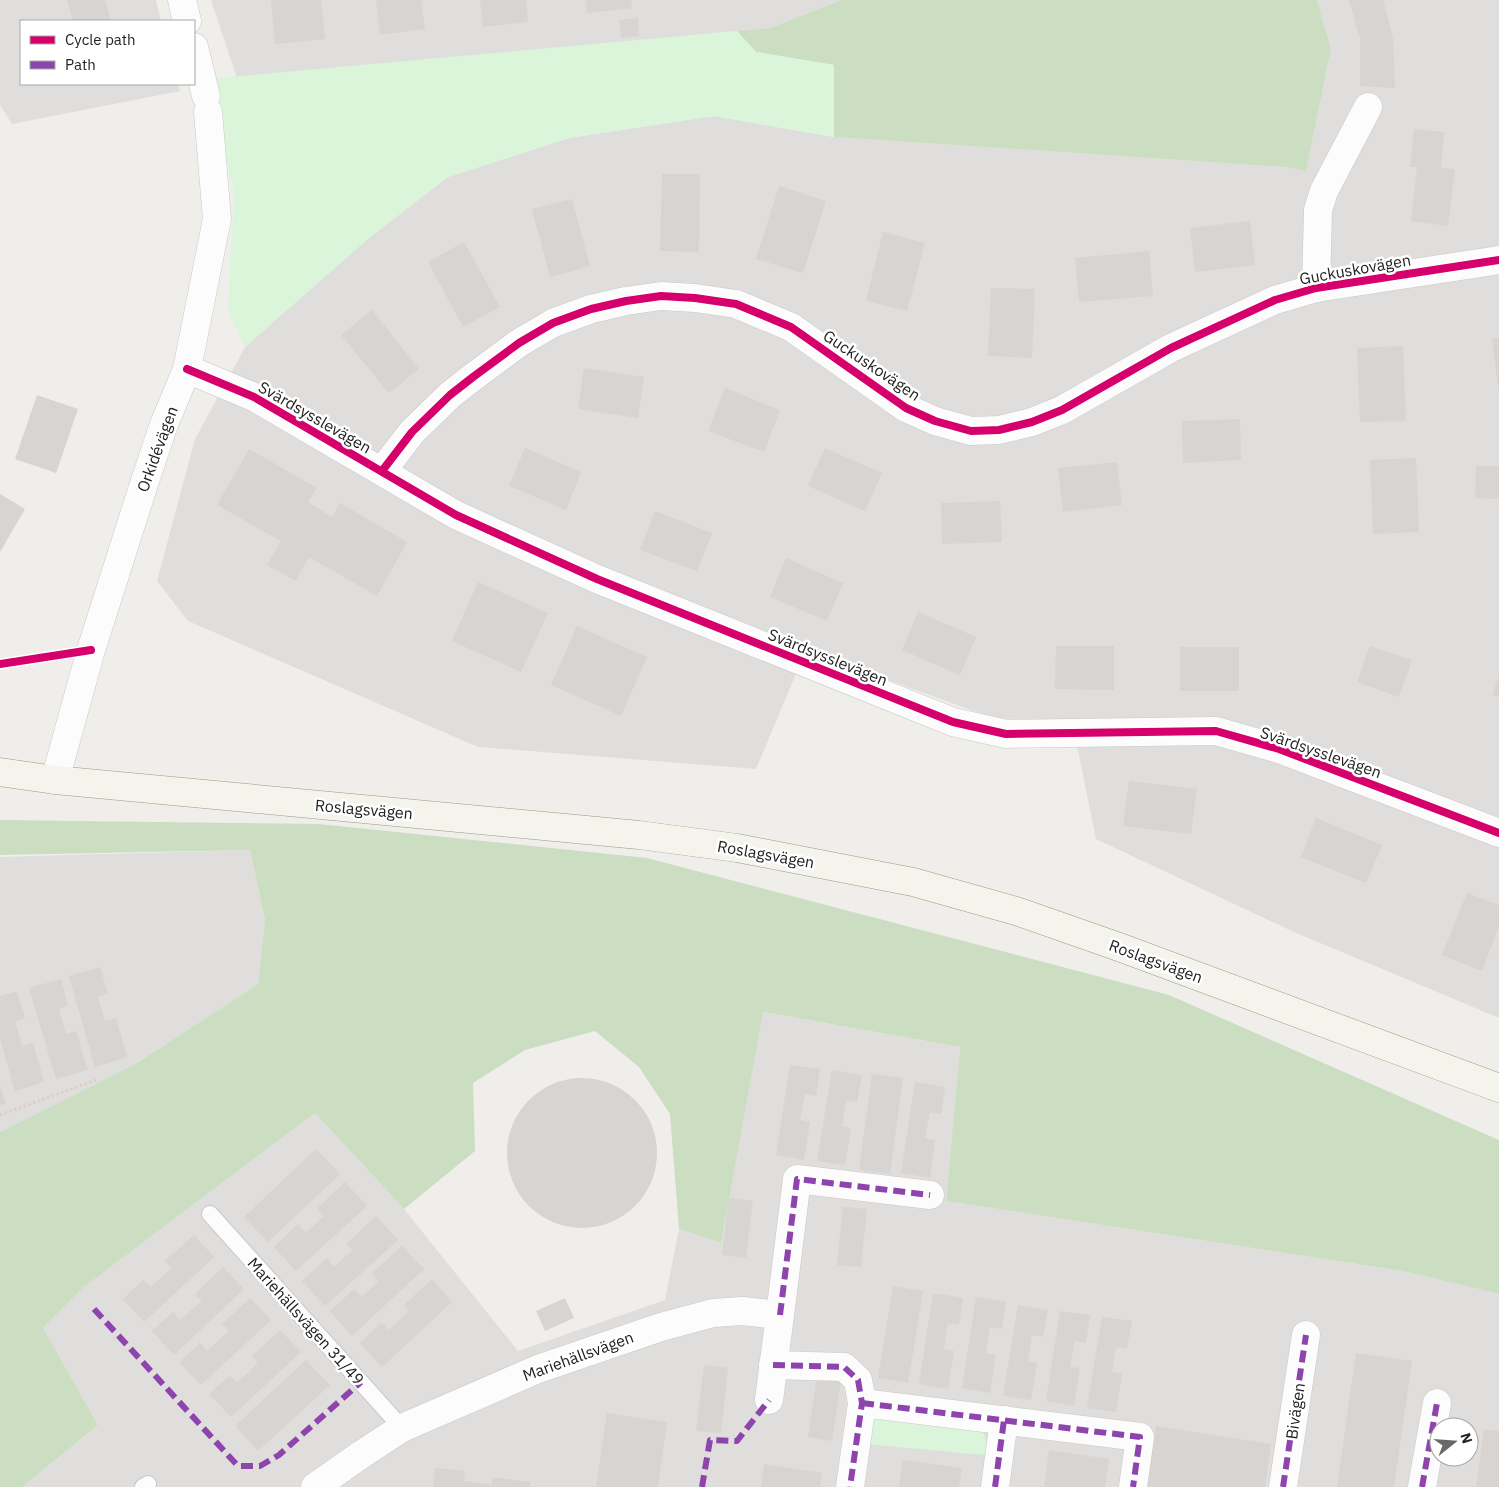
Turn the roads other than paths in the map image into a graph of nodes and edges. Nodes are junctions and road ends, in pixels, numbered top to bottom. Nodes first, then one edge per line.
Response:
1 (182, 0) edge
2 (187, 20) edge
3 (195, 51) edge
4 (1368, 107) dead end
5 (1499, 260) edge
6 (1316, 288) junction
7 (187, 369) junction
8 (382, 471) junction
9 (0, 772) edge
10 (55, 780) junction
11 (1499, 833) edge
12 (1499, 1088) edge
13 (930, 1195) dead end
14 (210, 1214) dead end
15 (780, 1315) junction
16 (1306, 1335) dead end
17 (773, 1365) junction
18 (769, 1400) dead end
19 (862, 1403) junction
20 (1437, 1403) dead end
21 (1004, 1420) junction
22 (402, 1428) junction
23 (315, 1487) edge
24 (850, 1487) edge
25 (995, 1487) edge
26 (1133, 1487) edge
27 (1283, 1487) edge
28 (1422, 1487) edge

1 - 2 street
3 - 7 street, Orkidévägen
4 - 6 street, Guckuskovägen
5 - 6 street, Guckuskovägen
6 - 8 street, Guckuskovägen
7 - 8 street, Svärdsysslevägen
7 - 10 street, Orkidévägen
8 - 11 street, Svärdsysslevägen
9 - 10 main road, Roslagsvägen
10 - 12 main road, Roslagsvägen
13 - 15 street
14 - 22 lane, Mariehällsvägen 31/49
15 - 17 street
15 - 22 street, Mariehällsvägen
16 - 27 street, Bivägen
17 - 18 street
17 - 19 street
19 - 21 street
19 - 24 street
20 - 28 street
21 - 25 street
21 - 26 street
22 - 23 street, Mariehällsvägen

